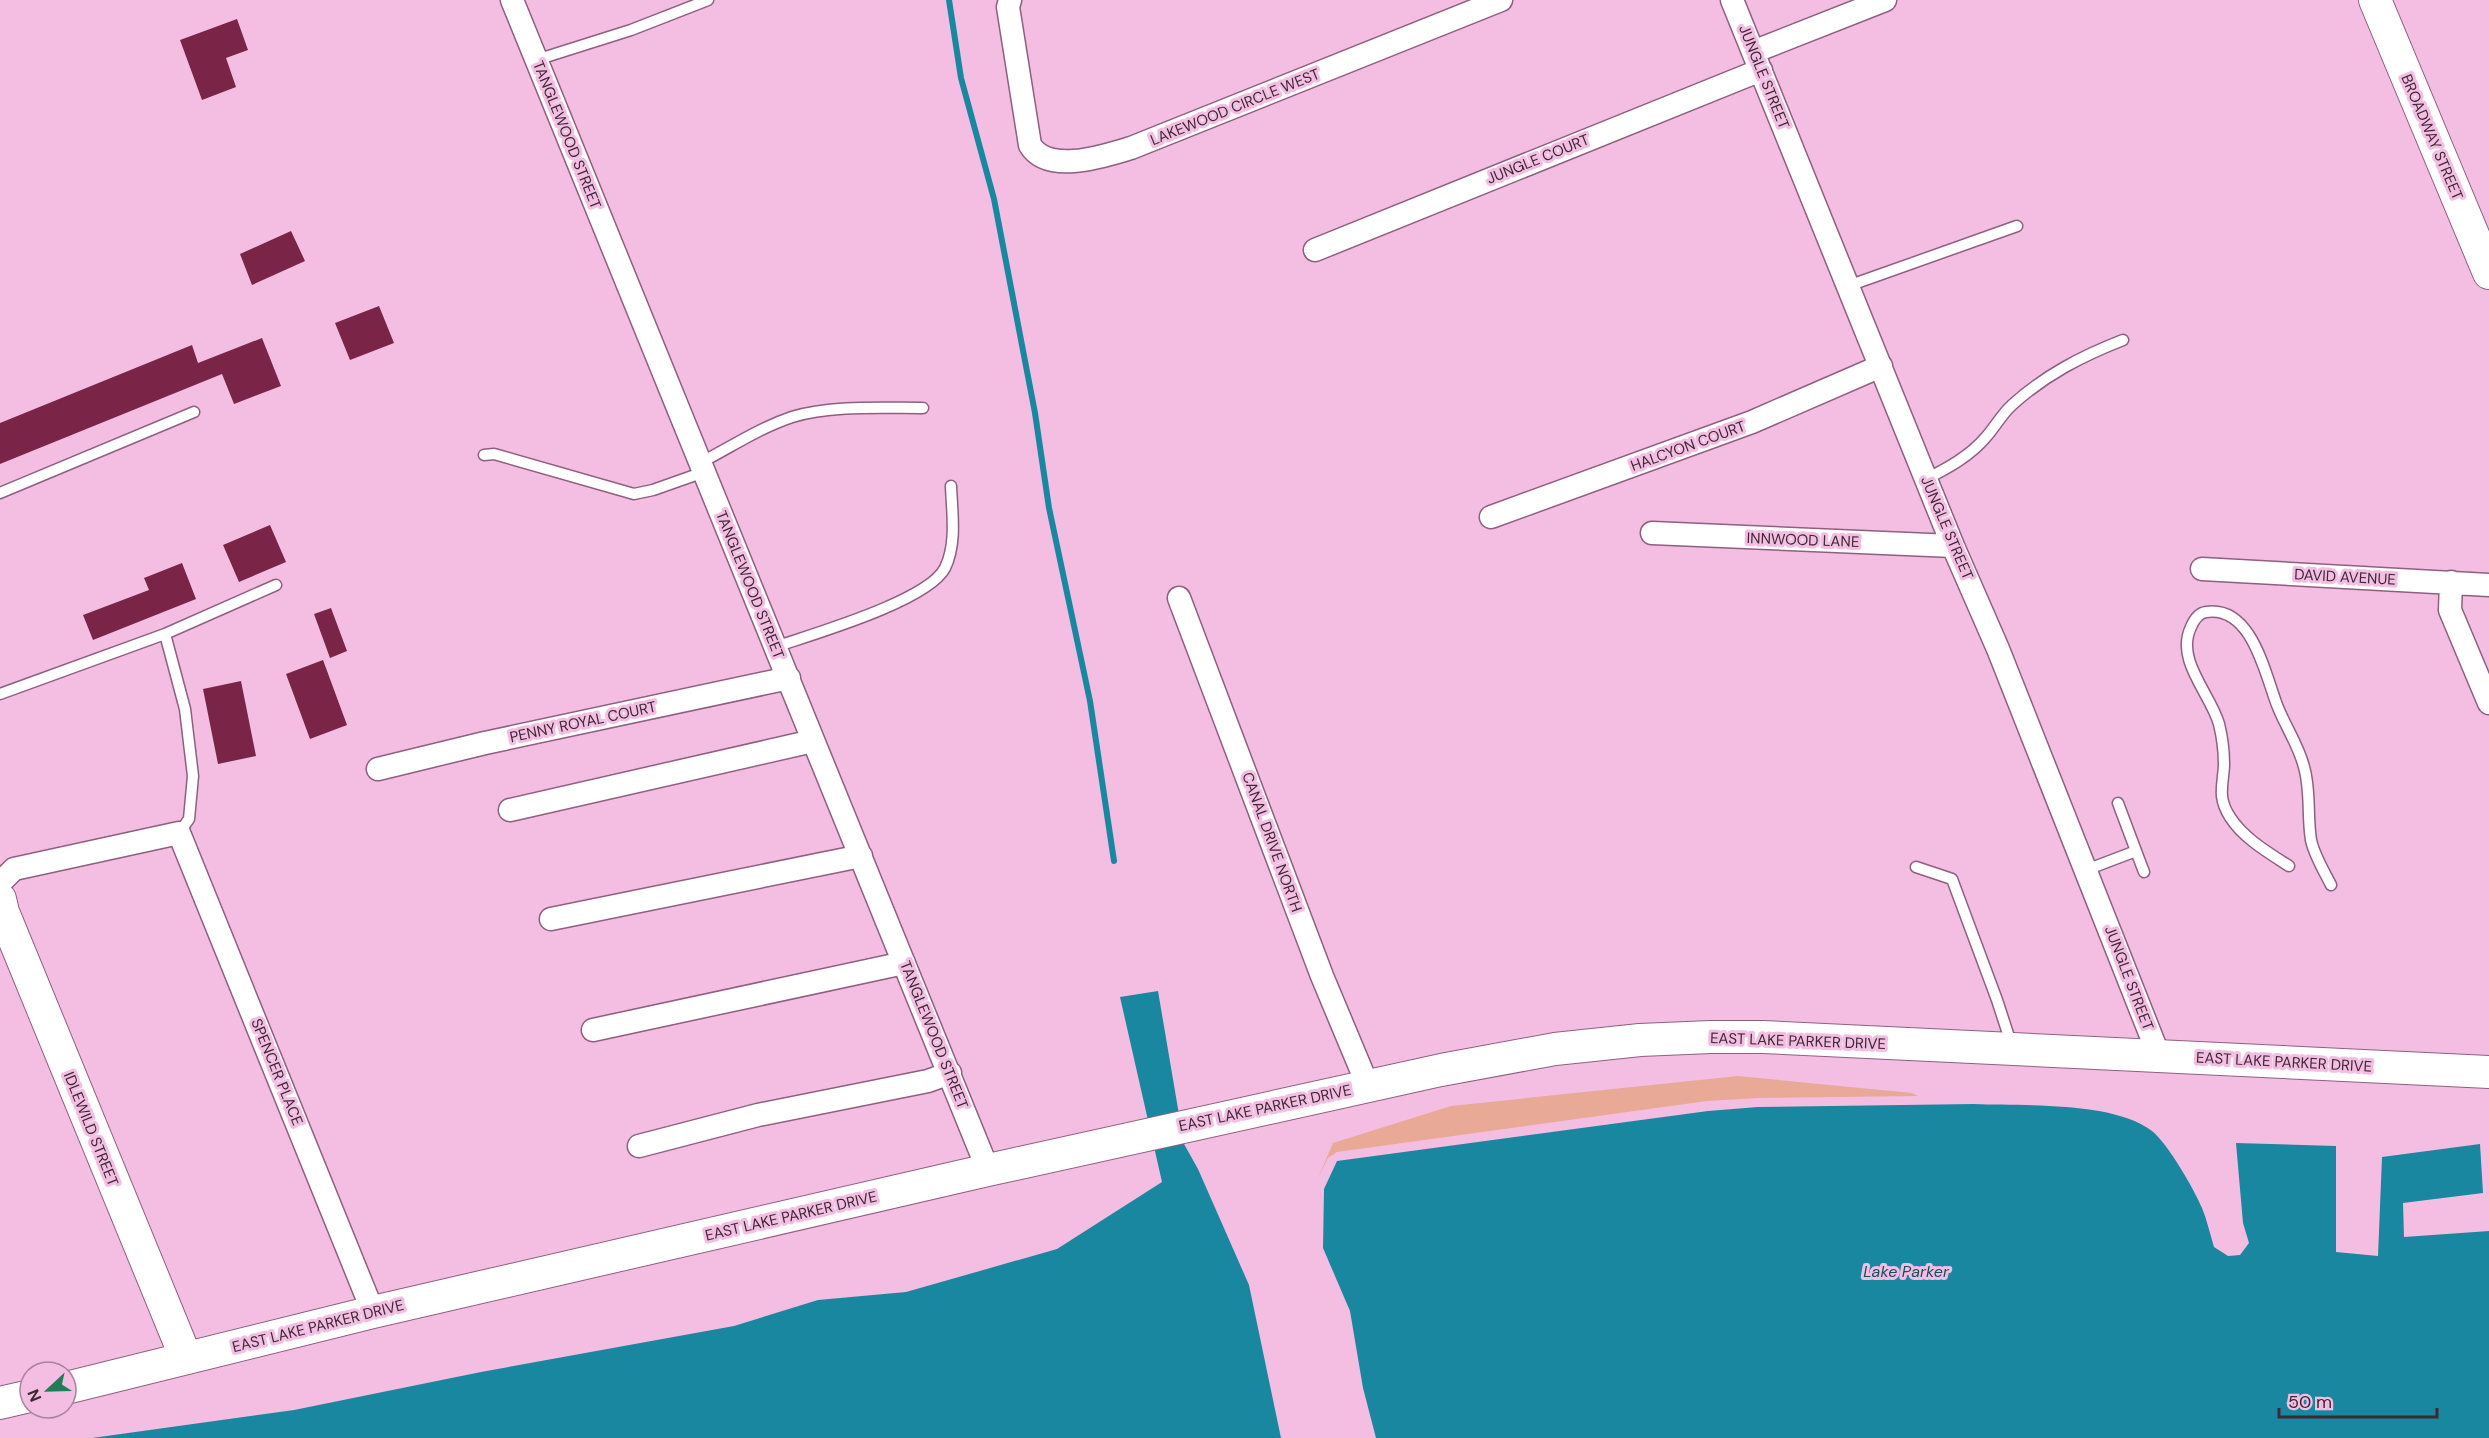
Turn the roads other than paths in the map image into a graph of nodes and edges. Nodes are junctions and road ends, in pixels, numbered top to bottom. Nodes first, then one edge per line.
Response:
1 (512, 0) edge
2 (708, 0) edge
3 (1010, 0) edge
4 (1501, 0) edge
5 (1732, 0) edge
6 (1885, 0) edge
7 (2375, 0) edge
8 (536, 60) junction
9 (1757, 61) junction
10 (2017, 226) dead end
11 (1315, 250) dead end
12 (2489, 273) edge
13 (1848, 286) junction
14 (2123, 340) dead end
15 (1881, 366) junction
16 (923, 408) dead end
17 (194, 412) dead end
18 (484, 455) dead end
19 (702, 467) junction
20 (1926, 479) junction
21 (951, 486) dead end
22 (0, 493) edge
23 (1491, 517) dead end
24 (1652, 533) dead end
25 (1953, 546) junction
26 (2202, 569) dead end
27 (2451, 582) junction
28 (276, 585) dead end
29 (2489, 585) edge
30 (1179, 598) dead end
31 (165, 634) junction
32 (776, 647) junction
33 (789, 678) junction
34 (0, 694) edge
35 (2489, 703) edge
36 (813, 741) junction
37 (378, 770) dead end
38 (2118, 803) dead end
39 (510, 810) dead end
40 (179, 833) junction
41 (2136, 851) junction
42 (861, 856) junction
43 (2289, 866) dead end
44 (1916, 867) dead end
45 (2086, 870) junction
46 (2144, 872) dead end
47 (0, 883) edge
48 (2331, 885) dead end
49 (0, 899) edge
50 (550, 919) dead end
51 (904, 963) junction
52 (592, 1030) dead end
53 (2013, 1050) junction
54 (2159, 1056) junction
55 (2489, 1072) edge
56 (950, 1073) junction
57 (1368, 1086) junction
58 (639, 1146) dead end
59 (988, 1170) junction
60 (373, 1312) junction
61 (186, 1358) junction
62 (78, 1385) edge
63 (18, 1399) edge
64 (0, 1403) edge

1 - 8 street, TANGLEWOOD STREET
2 - 8 lane
3 - 4 street, LAKEWOOD CIRCLE WEST
5 - 9 street, JUNGLE STREET
6 - 9 street, JUNGLE COURT
7 - 12 street, BROADWAY STREET
8 - 19 street, TANGLEWOOD STREET
9 - 11 street, JUNGLE COURT
9 - 13 street, JUNGLE STREET
10 - 13 lane
13 - 15 street, JUNGLE STREET
14 - 20 lane
15 - 20 street, JUNGLE STREET
15 - 23 street, HALCYON COURT
16 - 19 lane
17 - 22 lane
18 - 19 lane
19 - 32 street, TANGLEWOOD STREET
20 - 25 street, JUNGLE STREET
21 - 32 lane
24 - 25 street, INNWOOD LANE
25 - 45 street, JUNGLE STREET
26 - 27 street, DAVID AVENUE
27 - 29 street, DAVID AVENUE
27 - 35 street
28 - 31 lane
30 - 57 street, CANAL DRIVE NORTH
31 - 34 lane
31 - 40 lane
32 - 33 street, TANGLEWOOD STREET
33 - 36 street, TANGLEWOOD STREET
33 - 37 street, PENNY ROYAL COURT
36 - 39 street
36 - 42 street, TANGLEWOOD STREET
38 - 41 lane
40 - 47 street
40 - 60 street, SPENCER PLACE
41 - 45 lane
41 - 46 lane
42 - 50 street
42 - 51 street, TANGLEWOOD STREET
43 - 48 lane
44 - 53 lane
45 - 54 street, JUNGLE STREET
49 - 61 street, IDLEWILD STREET
51 - 52 street
51 - 56 street, TANGLEWOOD STREET
53 - 54 street, EAST LAKE PARKER DRIVE
53 - 57 street, EAST LAKE PARKER DRIVE
54 - 55 street, EAST LAKE PARKER DRIVE
56 - 58 street
56 - 59 street, TANGLEWOOD STREET
57 - 59 street, EAST LAKE PARKER DRIVE
59 - 60 street, EAST LAKE PARKER DRIVE
60 - 61 street, EAST LAKE PARKER DRIVE
61 - 62 street, EAST LAKE PARKER DRIVE
63 - 64 street

